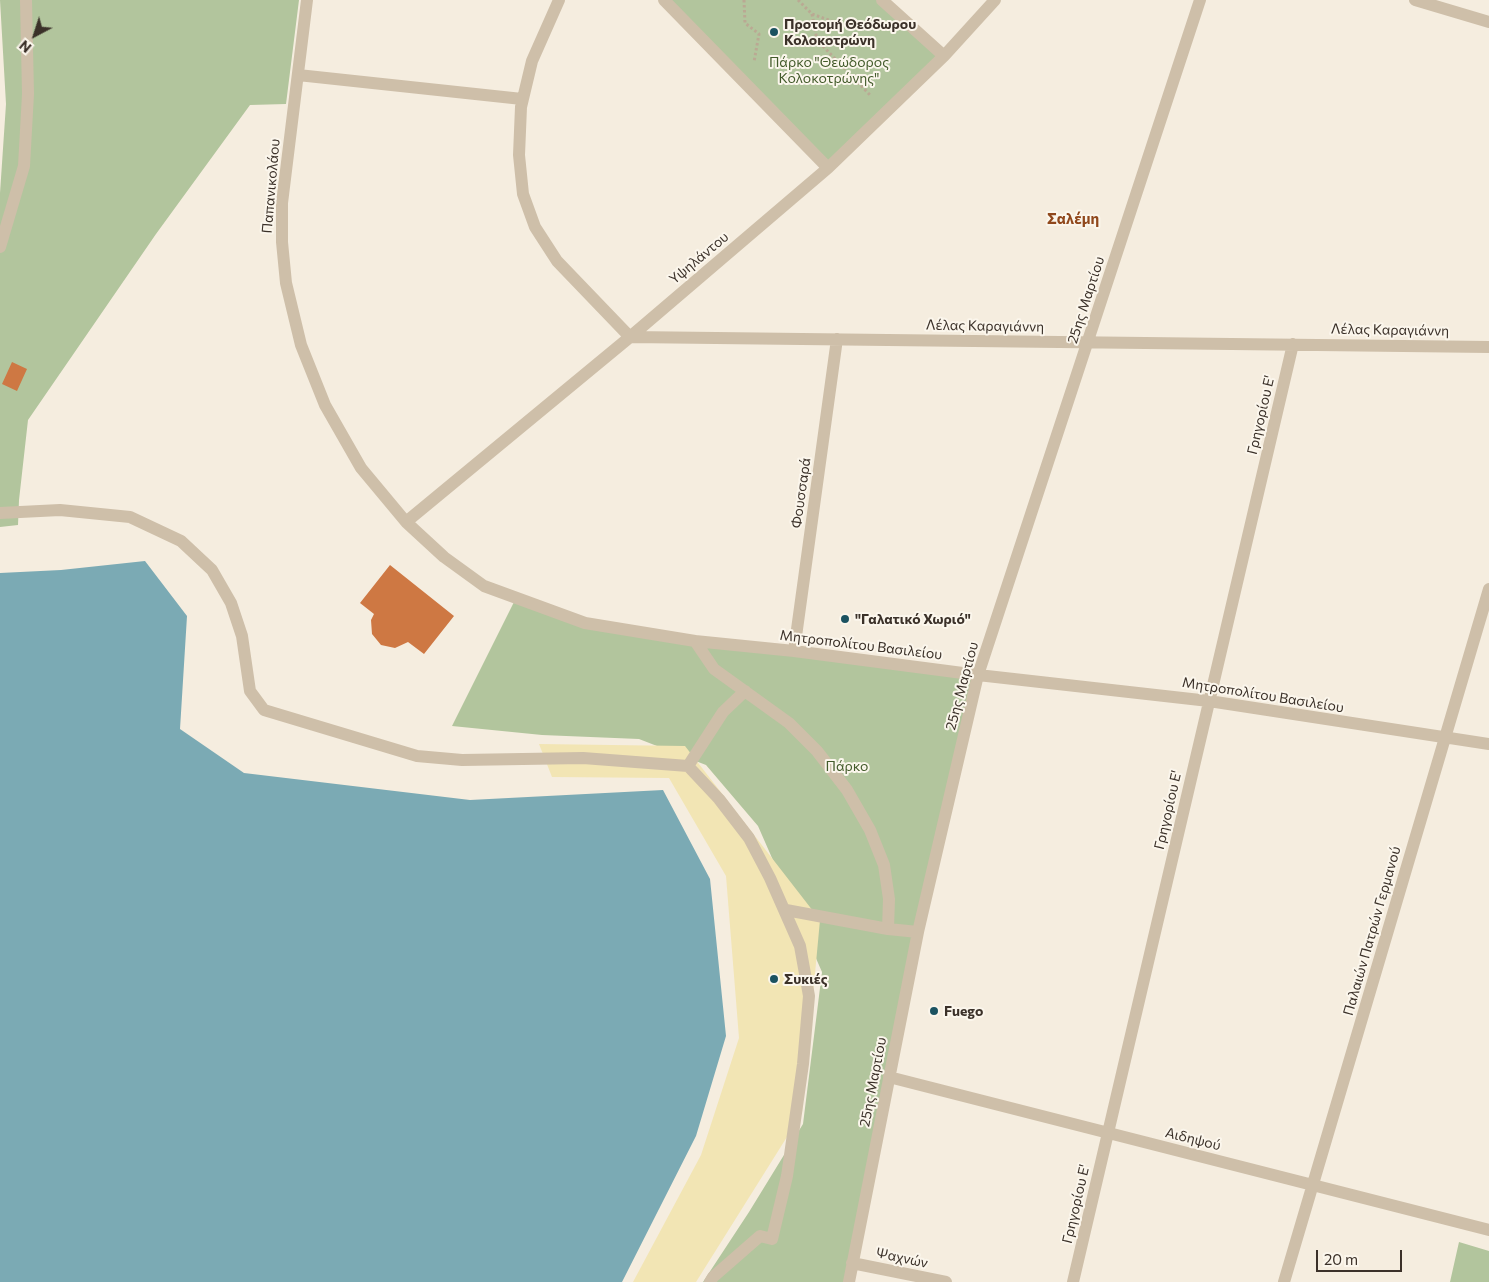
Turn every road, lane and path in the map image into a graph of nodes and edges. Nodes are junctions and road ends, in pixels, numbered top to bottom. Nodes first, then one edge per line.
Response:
1 (26, 0) edge
2 (307, 0) edge
3 (559, 0) edge
4 (664, 0) edge
5 (744, 0) edge
6 (798, 0) edge
7 (882, 0) edge
8 (995, 0) edge
9 (1200, 0) edge
10 (1415, 0) edge
11 (812, 14) junction
12 (1489, 22) edge
13 (851, 28) dead end
14 (944, 56) junction
15 (298, 75) junction
16 (752, 91) junction
17 (522, 99) junction
18 (886, 112) junction
19 (828, 168) junction
20 (0, 247) edge
21 (630, 337) junction
22 (837, 339) junction
23 (1088, 342) junction
24 (1293, 344) junction
25 (1489, 346) edge
26 (0, 513) edge
27 (406, 522) junction
28 (1489, 589) edge
29 (695, 641) junction
30 (794, 651) junction
31 (978, 675) junction
32 (744, 691) junction
33 (1209, 701) junction
34 (1444, 738) junction
35 (1489, 744) edge
36 (688, 766) junction
37 (786, 910) junction
38 (888, 929) junction
39 (918, 932) junction
40 (889, 1077) junction
41 (1108, 1133) junction
42 (1313, 1185) junction
43 (1489, 1230) edge
44 (852, 1263) junction
45 (710, 1282) edge
46 (849, 1282) edge
47 (946, 1282) edge
48 (1073, 1282) edge
49 (1284, 1282) edge

1 - 20 street
2 - 15 street, Παπανικολάου
3 - 17 street
4 - 16 street
5 - 16 path
6 - 11 path
7 - 14 street
8 - 14 street, Υψηλάντου
9 - 23 street, 25ης Μαρτίου
10 - 12 street
11 - 13 path
11 - 18 path
14 - 18 street, Υψηλάντου
15 - 17 street
15 - 27 street, Παπανικολάου
16 - 19 street
17 - 21 street
18 - 19 street, Υψηλάντου
19 - 21 street, Υψηλάντου
21 - 22 street, Λέλας Καραγιάννη
21 - 27 street, Υψηλάντου
22 - 23 street, Λέλας Καραγιάννη
22 - 30 street, Φουσσαρά
23 - 24 street, Λέλας Καραγιάννη
23 - 31 street, 25ης Μαρτίου
24 - 25 street, Λέλας Καραγιάννη
24 - 33 street, Γρηγορίου Ε'
26 - 36 street
27 - 29 street, Μητροπολίτου Βασιλείου
28 - 34 street, Παλαιών Πατρών Γερμανού
29 - 30 street, Μητροπολίτου Βασιλείου
29 - 32 street
30 - 31 street, Μητροπολίτου Βασιλείου
31 - 33 street, Μητροπολίτου Βασιλείου
31 - 39 street, 25ης Μαρτίου
32 - 36 street
32 - 38 street
33 - 34 street, Μητροπολίτου Βασιλείου
33 - 41 street, Γρηγορίου Ε'
34 - 35 street, Μητροπολίτου Βασιλείου
34 - 42 street, Παλαιών Πατρών Γερμανού
36 - 37 street
37 - 38 street
37 - 45 street
38 - 39 street
39 - 40 street, 25ης Μαρτίου
40 - 41 street, Αιδηψού
40 - 44 street, 25ης Μαρτίου
41 - 42 street, Αιδηψού
41 - 48 street, Γρηγορίου Ε'
42 - 43 street, Αιδηψού
42 - 49 street, Παλαιών Πατρών Γερμανού
44 - 46 street, 25ης Μαρτίου
44 - 47 street, Ψαχνών

